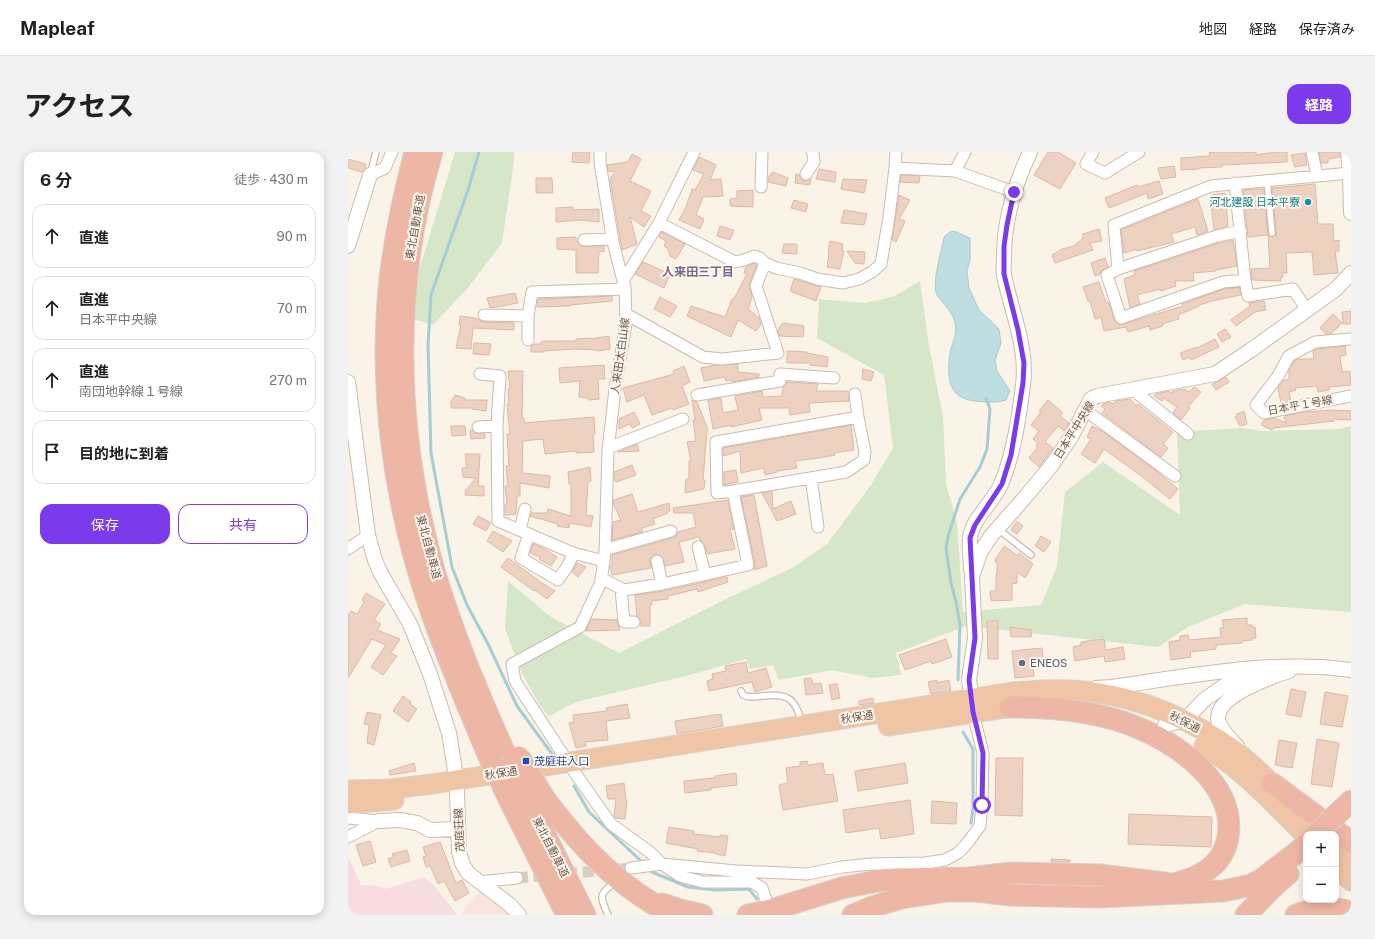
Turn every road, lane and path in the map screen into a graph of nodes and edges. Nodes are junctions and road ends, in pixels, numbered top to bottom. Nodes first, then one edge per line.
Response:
1 (376, 152) edge
2 (392, 152) edge
3 (415, 152) edge
4 (432, 152) edge
5 (600, 152) edge
6 (694, 152) edge
7 (762, 152) edge
8 (812, 152) edge
9 (896, 152) edge
10 (965, 152) edge
11 (1030, 152) edge
12 (1093, 152) edge
13 (1139, 152) edge
14 (1312, 152) edge
15 (1348, 152) edge
16 (895, 168) junction
17 (955, 171) junction
18 (1350, 173) edge
19 (806, 174) dead end
20 (370, 175) junction
21 (1317, 176) junction
22 (1267, 180) junction
23 (1236, 183) junction
24 (761, 187) dead end
25 (1014, 192) junction
26 (1351, 212) edge
27 (659, 223) junction
28 (1241, 231) junction
29 (1272, 232) dead end
30 (613, 239) junction
31 (584, 240) dead end
32 (348, 246) edge
33 (765, 262) junction
34 (1118, 268) junction
35 (1351, 273) edge
36 (1245, 280) junction
37 (624, 285) junction
38 (1307, 310) junction
39 (626, 314) junction
40 (484, 315) dead end
41 (528, 316) junction
42 (528, 340) dead end
43 (1351, 340) edge
44 (778, 353) junction
45 (480, 374) dead end
46 (834, 378) dead end
47 (780, 381) junction
48 (348, 382) edge
49 (1132, 389) junction
50 (855, 394) dead end
51 (698, 396) dead end
52 (1351, 396) edge
53 (1085, 410) junction
54 (858, 417) junction
55 (683, 419) dead end
56 (497, 426) junction
57 (478, 427) dead end
58 (1188, 434) dead end
59 (608, 448) junction
60 (1175, 476) dead end
61 (811, 478) junction
62 (733, 491) junction
63 (525, 509) dead end
64 (818, 527) dead end
65 (997, 529) junction
66 (671, 531) dead end
67 (525, 532) junction
68 (368, 535) junction
69 (698, 547) dead end
70 (348, 549) edge
71 (605, 549) junction
72 (574, 553) junction
73 (1031, 555) dead end
74 (604, 561) junction
75 (657, 561) dead end
76 (705, 574) junction
77 (972, 576) junction
78 (601, 578) junction
79 (662, 584) junction
80 (621, 589) junction
81 (634, 622) dead end
82 (1321, 667) junction
83 (1301, 668) junction
84 (1351, 670) edge
85 (1049, 690) junction
86 (741, 691) dead end
87 (972, 706) junction
88 (1010, 707) junction
89 (1185, 720) junction
90 (1165, 725) junction
91 (802, 726) junction
92 (506, 759) junction
93 (1252, 764) junction
94 (572, 767) junction
95 (1273, 784) junction
96 (456, 786) junction
97 (348, 790) edge
98 (528, 800) junction
99 (1351, 801) edge
100 (348, 804) edge
101 (348, 818) edge
102 (379, 821) junction
103 (1340, 822) edge
104 (458, 829) junction
105 (1319, 831) edge
106 (1322, 831) edge
107 (348, 837) edge
108 (1351, 842) edge
109 (1303, 850) edge
110 (1339, 852) edge
111 (540, 861) junction
112 (662, 864) junction
113 (1351, 864) edge
114 (1337, 867) edge
115 (1011, 873) junction
116 (517, 878) tunnel mouth
117 (628, 879) junction
118 (1351, 881) edge
119 (480, 882) junction
120 (979, 884) junction
121 (940, 885) junction
122 (1126, 887) junction
123 (1154, 888) junction
124 (1179, 888) junction
125 (1010, 895) junction
126 (766, 900) dead end
127 (1351, 912) edge
128 (519, 915) edge
129 (559, 915) edge
130 (568, 915) edge
131 (585, 915) edge
132 (608, 915) edge
133 (674, 915) edge
134 (702, 915) edge
135 (748, 915) edge
136 (853, 915) edge
137 (1246, 915) edge
138 (1296, 915) edge

1 - 20 lane
2 - 20 street
3 - 92 highway, 東北自動車道
4 - 92 highway, 東北自動車道
5 - 30 street, 人来田太白山線
6 - 27 street
7 - 24 street
8 - 19 street
9 - 16 street
10 - 17 street
11 - 25 street
12 - 13 street
14 - 21 street
15 - 18 street
16 - 17 street
16 - 33 street
17 - 25 street
18 - 21 street
18 - 26 street
20 - 32 street
21 - 22 street
22 - 23 street
22 - 29 lane
23 - 28 street
23 - 34 street
25 - 77 street
27 - 33 street
27 - 37 street
28 - 34 street
28 - 36 street
30 - 31 street
30 - 37 street, 人来田太白山線
33 - 44 street
34 - 36 street
35 - 38 street, 日本平中央線
36 - 38 street
37 - 39 street, 人来田太白山線
37 - 41 street
38 - 49 street, 日本平中央線
39 - 44 street
39 - 59 street, 人来田太白山線
40 - 41 street
41 - 42 street
43 - 52 street, 日本平１号線
44 - 47 street
45 - 56 street
46 - 47 street
47 - 51 street
48 - 68 street, 茂庭荘線
49 - 53 street, 日本平中央線
49 - 58 street
50 - 54 street
53 - 60 street
53 - 65 street, 日本平中央線
54 - 61 street
54 - 62 street
55 - 59 street
56 - 57 street
56 - 67 street
59 - 71 street, 人来田太白山線
61 - 62 street
61 - 64 street
62 - 76 street
63 - 67 street
65 - 73 lane
65 - 77 street, 日本平中央線
66 - 71 street
67 - 72 street
67 - 72 street
68 - 70 street
68 - 96 street, 茂庭荘線
69 - 76 street
71 - 74 street, 人来田太白山線
72 - 74 street
74 - 78 street, 人来田太白山線
75 - 79 street
76 - 79 street
77 - 87 street, 日本平中央線
78 - 80 street
78 - 94 street, 人来田太白山線
79 - 80 street
80 - 81 street
82 - 83 street
82 - 84 street
82 - 85 street
83 - 89 street
83 - 93 street
85 - 87 highway, 秋保通
85 - 89 highway, 秋保通
86 - 91 lane
87 - 88 highway, 秋保通
87 - 91 highway, 秋保通
87 - 94 highway, 秋保通
87 - 112 street
88 - 90 highway, 秋保通
88 - 124 highway
89 - 90 street
89 - 93 highway, 秋保通
90 - 109 highway, 秋保通
91 - 94 highway, 秋保通
92 - 98 highway, bridge
92 - 98 highway, 東北自動車道, bridge
93 - 95 highway, 秋保通
94 - 96 highway, 秋保通
94 - 112 street
95 - 105 highway, 秋保通
95 - 108 highway
96 - 97 highway, 秋保通
96 - 100 highway, 秋保通
96 - 104 street, 茂庭荘線
98 - 111 highway, 東北自動車道
98 - 117 highway
98 - 131 highway, 東北自動車道
99 - 103 highway
101 - 102 street
102 - 104 street
102 - 107 street
103 - 106 highway, bridge
104 - 119 street, 茂庭荘線
109 - 124 highway
109 - 137 highway
110 - 113 highway
111 - 129 highway
111 - 130 highway, 東北自動車道
112 - 117 street
112 - 126 street
114 - 118 highway
115 - 120 highway
115 - 121 highway
115 - 122 highway
116 - 119 street
117 - 132 lane
117 - 133 highway
117 - 134 highway
119 - 128 street, 茂庭荘線
120 - 121 highway
120 - 123 highway
120 - 125 highway
121 - 125 highway
121 - 135 highway
121 - 136 highway
122 - 123 highway
122 - 124 highway
122 - 125 highway
123 - 124 highway
127 - 138 highway

